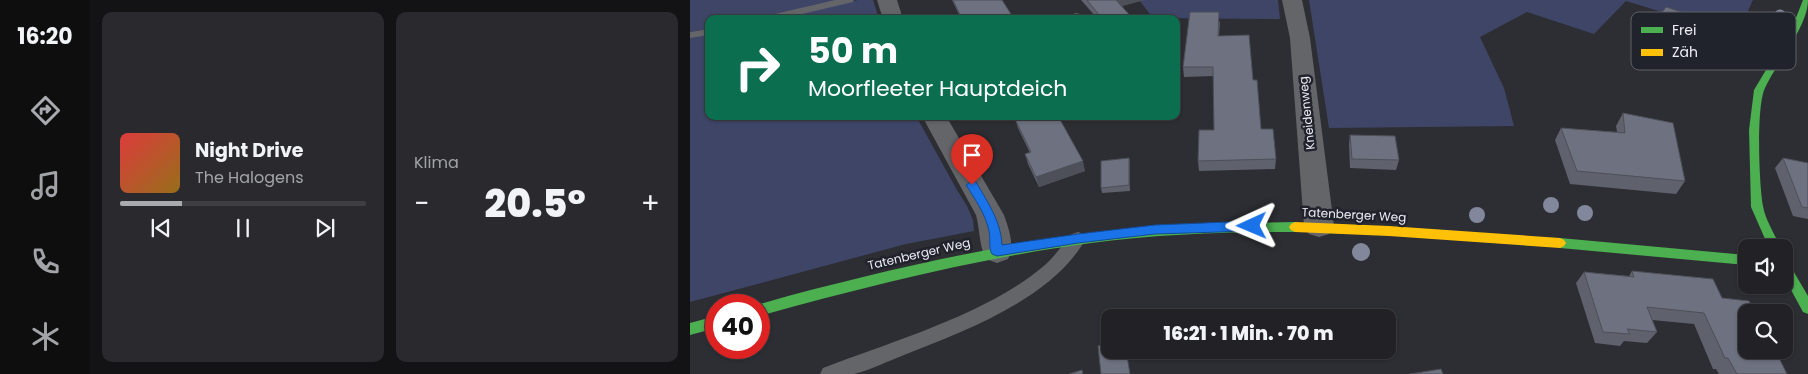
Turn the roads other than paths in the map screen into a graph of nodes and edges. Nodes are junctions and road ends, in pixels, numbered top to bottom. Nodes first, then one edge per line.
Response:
1 (849, 0) edge
2 (887, 0) edge
3 (1292, 0) edge
4 (1807, 0) edge
5 (783, 15) edge
6 (892, 15) edge
7 (1796, 26) edge
8 (705, 33) edge
9 (690, 35) edge
10 (1771, 70) edge
11 (936, 120) edge
12 (1319, 226) junction
13 (1078, 238) junction
14 (1771, 239) edge
15 (997, 251) junction
16 (1738, 259) edge
17 (1793, 265) edge
18 (1800, 265) dead end
19 (1793, 281) edge
20 (770, 307) edge
21 (1808, 308) edge
22 (705, 325) edge
23 (690, 329) edge
24 (830, 374) edge

1 - 5 lane
2 - 6 street
3 - 12 street, Kneidenweg
4 - 7 street
8 - 9 lane
10 - 14 street
11 - 15 street
12 - 13 street, Tatenberger Weg
12 - 16 street, Tatenberger Weg
13 - 15 street, Tatenberger Weg
13 - 24 lane
15 - 20 street, Tatenberger Weg
17 - 18 street
19 - 21 street
22 - 23 street

